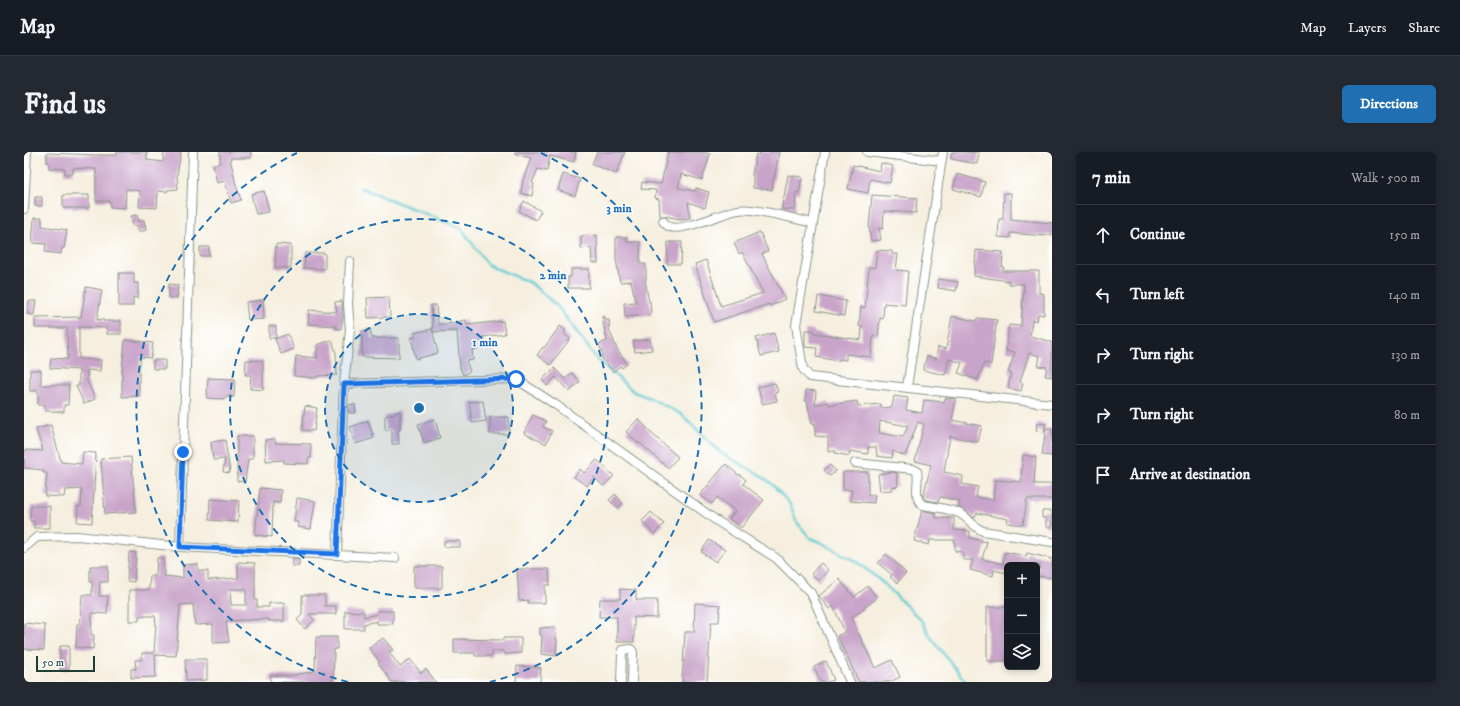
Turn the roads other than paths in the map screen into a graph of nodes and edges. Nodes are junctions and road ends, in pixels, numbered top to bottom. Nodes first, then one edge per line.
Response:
1 (27, 152) edge
2 (193, 152) edge
3 (825, 152) edge
4 (867, 152) edge
5 (943, 152) edge
6 (942, 162) junction
7 (24, 209) edge
8 (663, 221) dead end
9 (813, 223) junction
10 (350, 261) dead end
11 (344, 384) junction
12 (907, 387) junction
13 (1052, 404) edge
14 (855, 463) dead end
15 (1052, 542) edge
16 (180, 547) junction
17 (24, 548) edge
18 (337, 554) junction
19 (395, 558) dead end
20 (621, 671) junction
21 (633, 671) junction
22 (621, 682) edge
23 (632, 682) edge
24 (850, 682) edge

1 - 7 street
2 - 16 street
3 - 9 street
4 - 6 street
5 - 6 street
6 - 12 street
8 - 9 street
9 - 12 street
10 - 11 street
11 - 18 street
11 - 24 street
12 - 13 street
14 - 15 street
16 - 17 street
16 - 18 street
18 - 19 street
20 - 21 street
20 - 21 street
20 - 22 street
21 - 23 street

